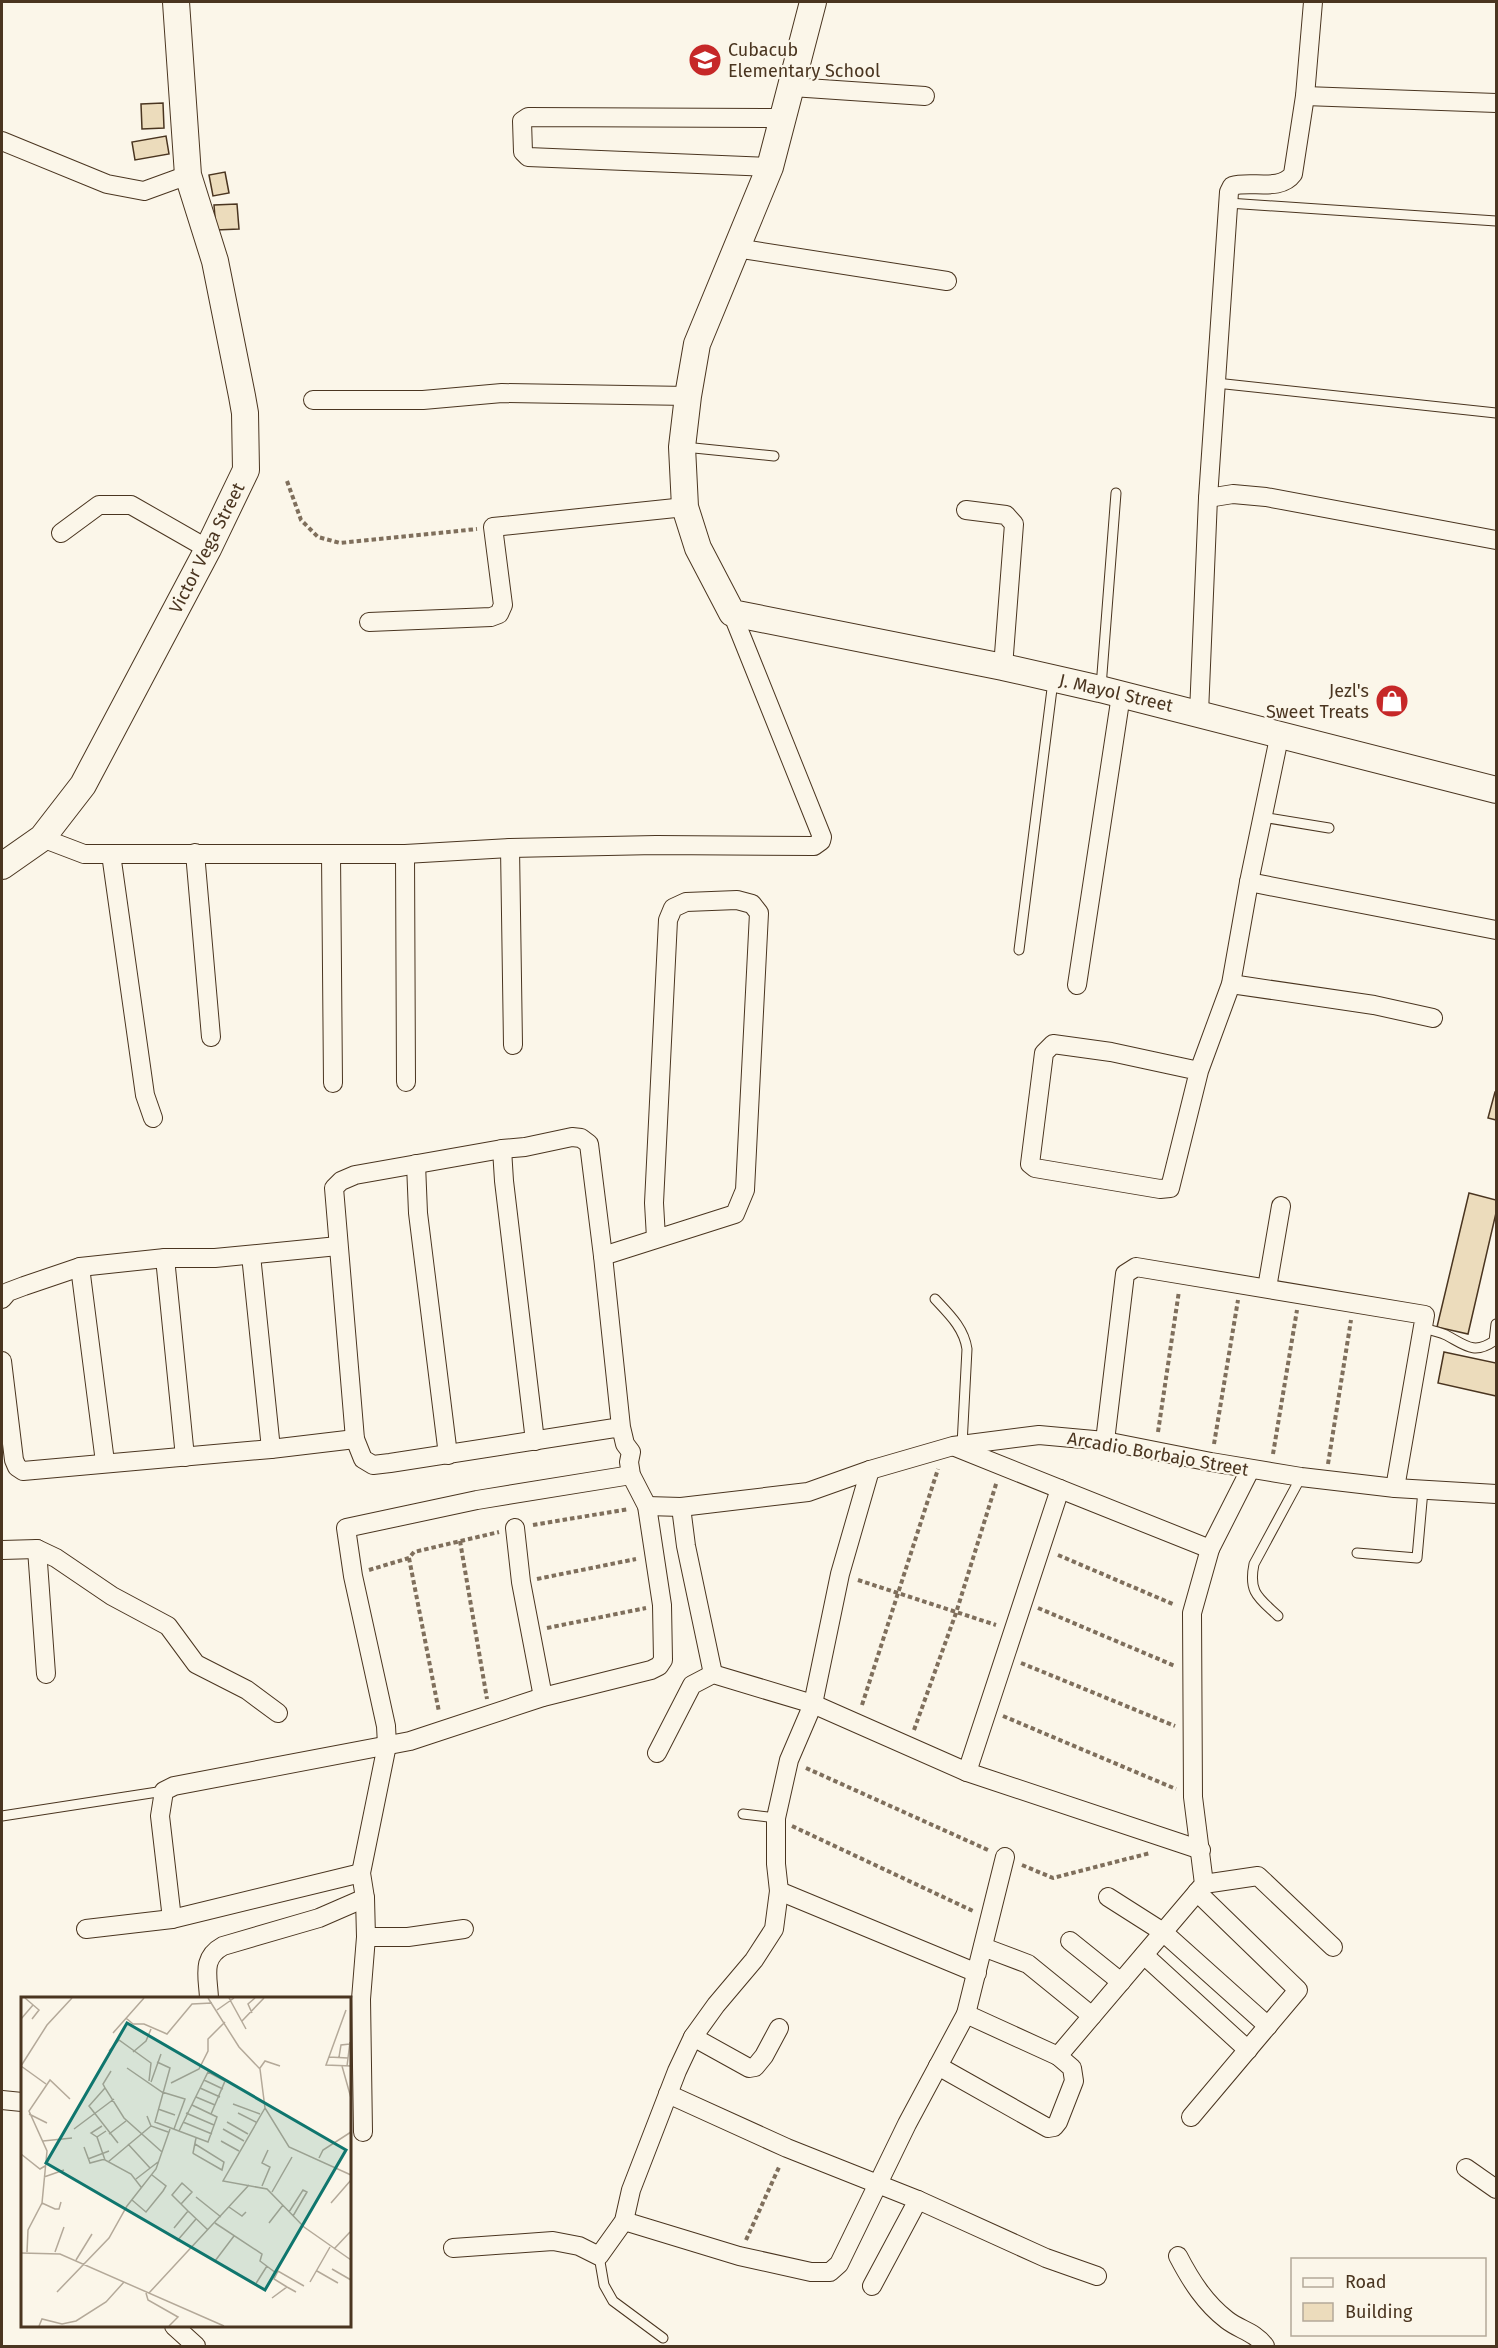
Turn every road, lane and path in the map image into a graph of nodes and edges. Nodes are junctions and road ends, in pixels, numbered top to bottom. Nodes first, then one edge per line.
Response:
1 (176, 2) edge
2 (813, 2) edge
3 (1312, 2) edge
4 (792, 87) junction
5 (925, 96) dead end
6 (1305, 96) junction
7 (1497, 103) edge
8 (783, 118) junction
9 (2, 141) edge
10 (770, 167) junction
11 (188, 176) junction
12 (1228, 203) junction
13 (1497, 221) edge
14 (736, 248) junction
15 (947, 281) dead end
16 (1216, 383) junction
17 (688, 396) junction
18 (313, 400) dead end
19 (1497, 413) edge
20 (682, 447) junction
21 (774, 456) dead end
22 (287, 481) dead end
23 (1116, 493) dead end
24 (1208, 498) junction
25 (685, 507) junction
26 (966, 510) dead end
27 (493, 527) junction
28 (62, 533) dead end
29 (1497, 540) edge
30 (208, 549) junction
31 (732, 613) junction
32 (369, 622) dead end
33 (1003, 667) junction
34 (1053, 678) junction
35 (1110, 692) junction
36 (1199, 713) junction
37 (1280, 733) junction
38 (1497, 790) edge
39 (1262, 817) junction
40 (1329, 828) dead end
41 (42, 838) junction
42 (510, 848) junction
43 (195, 853) junction
44 (111, 854) junction
45 (331, 854) junction
46 (405, 854) junction
47 (2, 867) edge
48 (1249, 882) junction
49 (1497, 930) edge
50 (1019, 950) dead end
51 (1231, 984) junction
52 (1077, 985) dead end
53 (1432, 1018) dead end
54 (211, 1037) dead end
55 (513, 1045) dead end
56 (1198, 1071) junction
57 (406, 1082) dead end
58 (333, 1083) dead end
59 (153, 1118) dead end
60 (502, 1149) junction
61 (416, 1164) junction
62 (1281, 1206) dead end
63 (656, 1238) junction
64 (338, 1246) junction
65 (251, 1255) junction
66 (603, 1256) junction
67 (165, 1258) junction
68 (80, 1267) junction
69 (1181, 1274) junction
70 (1241, 1286) junction
71 (1267, 1288) junction
72 (1299, 1295) junction
73 (2, 1299) edge
74 (934, 1299) dead end
75 (1354, 1304) junction
76 (1497, 1324) edge
77 (1423, 1328) junction
78 (2, 1360) edge
79 (355, 1439) junction
80 (535, 1441) junction
81 (1105, 1441) junction
82 (953, 1447) junction
83 (271, 1449) junction
84 (1155, 1451) junction
85 (627, 1452) junction
86 (448, 1455) junction
87 (186, 1457) junction
88 (105, 1462) junction
89 (1211, 1462) junction
90 (1002, 1466) junction
91 (870, 1470) junction
92 (1250, 1470) junction
93 (1270, 1472) junction
94 (1301, 1477) junction
95 (1326, 1479) junction
96 (1395, 1488) junction
97 (1060, 1489) junction
98 (1423, 1490) junction
99 (1497, 1494) edge
100 (647, 1506) junction
101 (681, 1507) junction
102 (515, 1528) dead end
103 (460, 1541) dead end
104 (1041, 1547) junction
105 (37, 1549) junction
106 (1210, 1549) junction
107 (2, 1550) edge
108 (1357, 1553) dead end
109 (654, 1556) junction
110 (409, 1557) dead end
111 (840, 1574) junction
112 (521, 1582) junction
113 (897, 1593) junction
114 (1023, 1602) junction
115 (662, 1605) junction
116 (1192, 1612) junction
117 (956, 1613) junction
118 (1278, 1616) dead end
119 (1014, 1630) junction
120 (532, 1632) junction
121 (1005, 1656) junction
122 (46, 1674) dead end
123 (713, 1674) junction
124 (1192, 1674) junction
125 (543, 1697) junction
126 (813, 1704) junction
127 (988, 1709) junction
128 (278, 1713) dead end
129 (490, 1714) junction
130 (856, 1723) junction
131 (442, 1730) junction
132 (1193, 1733) junction
133 (387, 1744) junction
134 (909, 1745) junction
135 (657, 1753) dead end
136 (789, 1760) junction
137 (967, 1772) junction
138 (164, 1791) junction
139 (1193, 1797) junction
140 (743, 1814) dead end
141 (2, 1816) edge
142 (776, 1818) junction
143 (1172, 1840) junction
144 (1201, 1850) junction
145 (1005, 1857) junction
146 (361, 1873) junction
147 (1201, 1888) junction
148 (779, 1891) junction
149 (1107, 1897) dead end
150 (365, 1898) junction
151 (172, 1918) junction
152 (990, 1919) junction
153 (86, 1929) dead end
154 (464, 1929) dead end
155 (1163, 1932) junction
156 (366, 1937) junction
157 (1070, 1941) dead end
158 (983, 1947) junction
159 (1333, 1947) dead end
160 (1144, 1955) junction
161 (977, 1973) junction
162 (1121, 1982) junction
163 (208, 1997) edge
164 (966, 2014) junction
165 (1092, 2016) junction
166 (1268, 2026) junction
167 (778, 2028) dead end
168 (693, 2037) junction
169 (1248, 2050) junction
170 (1058, 2056) junction
171 (938, 2066) junction
172 (668, 2094) junction
173 (2, 2100) edge
174 (21, 2102) edge
175 (1191, 2116) dead end
176 (363, 2132) dead end
177 (787, 2148) junction
178 (1466, 2168) dead end
179 (878, 2184) junction
180 (1497, 2189) edge
181 (918, 2200) junction
182 (624, 2220) junction
183 (453, 2248) dead end
184 (599, 2256) junction
185 (739, 2256) junction
186 (1178, 2256) dead end
187 (1097, 2276) dead end
188 (872, 2286) dead end
189 (176, 2327) edge
190 (663, 2338) dead end
191 (196, 2346) edge
192 (1265, 2346) edge

1 - 11 street, Victor Vega Street
2 - 4 street
3 - 6 street
4 - 5 street
4 - 8 street
6 - 7 street
6 - 12 street
8 - 10 street
8 - 10 street
9 - 11 street
10 - 14 street
11 - 30 street, Victor Vega Street
12 - 13 lane
12 - 16 street
14 - 15 street
14 - 17 street
16 - 19 lane
16 - 24 street
17 - 18 street
17 - 20 street
20 - 21 lane
20 - 25 street
22 - 27 path
23 - 35 lane
24 - 29 street
24 - 36 street
25 - 27 street
25 - 31 street
26 - 33 street
27 - 32 street
28 - 30 street
30 - 41 street, Victor Vega Street
31 - 33 street, J. Mayol Street
31 - 42 street
33 - 34 street, J. Mayol Street
34 - 35 street, J. Mayol Street
34 - 50 lane
35 - 36 street, J. Mayol Street
35 - 52 street
36 - 37 street, J. Mayol Street
37 - 38 street, J. Mayol Street
37 - 39 street
39 - 40 lane
39 - 48 street
41 - 44 street
41 - 47 street, Victor Vega Street
42 - 46 street
42 - 55 street
43 - 44 street
43 - 45 street
43 - 54 street
44 - 59 street
45 - 46 street
45 - 58 street
46 - 57 street
48 - 49 street
48 - 51 street
51 - 53 street
51 - 56 street
56 - 56 street
60 - 61 street
60 - 66 street
60 - 80 street
61 - 64 street
61 - 86 street
62 - 71 street
63 - 63 street
63 - 66 street
64 - 65 street
64 - 79 street
65 - 67 street
65 - 83 street
66 - 85 street
67 - 68 street
67 - 87 street
68 - 73 street
68 - 88 street
69 - 70 street
69 - 81 street
69 - 84 path
70 - 71 street
70 - 89 path
71 - 72 street
72 - 75 street
72 - 93 path
74 - 82 lane
75 - 77 street
75 - 95 path
76 - 77 lane
77 - 96 street
78 - 88 street
79 - 83 street
79 - 86 street
80 - 85 street
80 - 86 street
81 - 82 street, Arcadio Borbajo Street
81 - 84 street, Arcadio Borbajo Street
82 - 90 street
82 - 91 street, Arcadio Borbajo Street
82 - 113 path
83 - 87 street
84 - 89 street, Arcadio Borbajo Street
85 - 100 street
85 - 133 street
87 - 88 street
89 - 92 street, Arcadio Borbajo Street
90 - 97 street
90 - 117 path
91 - 101 street, Arcadio Borbajo Street
91 - 111 street
92 - 93 street, Arcadio Borbajo Street
92 - 106 street
93 - 94 street, Arcadio Borbajo Street
94 - 95 street, Arcadio Borbajo Street
94 - 118 lane
95 - 96 street, Arcadio Borbajo Street
96 - 98 street, Arcadio Borbajo Street
97 - 104 street
97 - 106 street
98 - 99 street, Arcadio Borbajo Street
98 - 108 lane
100 - 101 street, Arcadio Borbajo Street
100 - 109 street
101 - 123 street
102 - 112 street
103 - 129 path
104 - 114 street
104 - 116 path
105 - 107 street
105 - 122 street
105 - 128 street
106 - 116 street
109 - 112 path
109 - 115 street
110 - 131 path
111 - 113 path
111 - 126 street
112 - 120 street
113 - 117 path
113 - 130 path
114 - 119 street
114 - 124 path
115 - 120 path
115 - 125 street
116 - 124 street
117 - 119 path
117 - 134 path
119 - 121 street
120 - 125 street
121 - 127 street
121 - 132 path
123 - 126 street
123 - 135 street
124 - 132 street
125 - 129 street
126 - 130 street
126 - 136 street
127 - 137 street
127 - 139 path
129 - 131 street
130 - 134 street
131 - 133 street
132 - 139 street
133 - 138 street
133 - 146 street
134 - 137 street
136 - 142 street
136 - 145 path
137 - 143 street
138 - 141 lane
138 - 151 street
139 - 144 street
140 - 142 lane
142 - 148 street
142 - 152 path
143 - 144 street
143 - 145 path
144 - 147 street
145 - 152 street
146 - 150 street
146 - 151 street
147 - 155 street
147 - 159 street
147 - 166 street
148 - 161 street
148 - 168 street
149 - 155 street
150 - 156 street
150 - 163 street
151 - 153 street
152 - 158 street
154 - 156 street
155 - 160 street
155 - 166 street
156 - 176 street
157 - 162 street
158 - 161 street
158 - 165 street
160 - 162 street
160 - 169 street
161 - 164 street
162 - 165 street
164 - 170 street
164 - 171 street
165 - 170 street
166 - 169 street
167 - 168 street
168 - 172 street
169 - 175 street
170 - 171 street
171 - 179 street
172 - 177 street
172 - 182 street
173 - 174 street
177 - 179 street
177 - 185 path
178 - 180 street
179 - 181 street
179 - 185 street
181 - 187 street
181 - 188 street
182 - 184 street
182 - 185 street
183 - 184 street
184 - 190 lane
186 - 192 street
189 - 191 street

